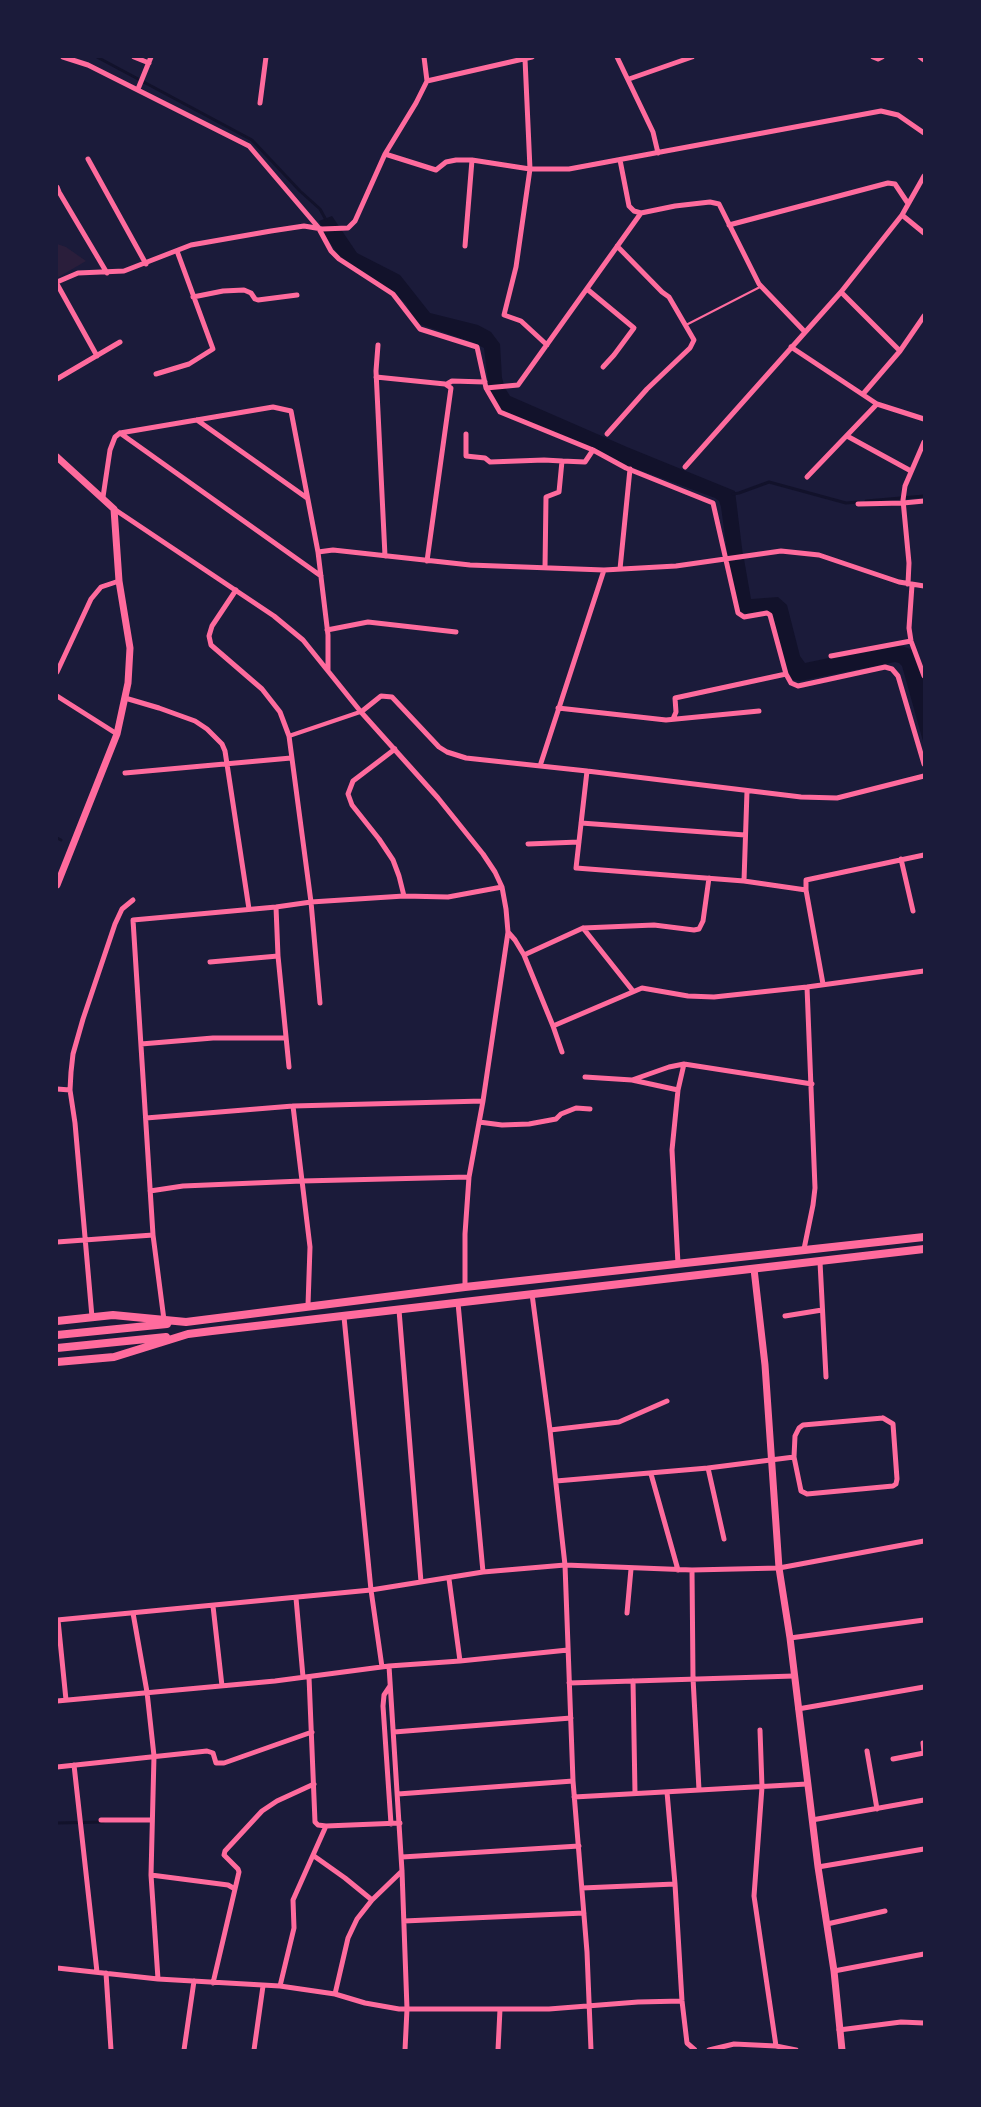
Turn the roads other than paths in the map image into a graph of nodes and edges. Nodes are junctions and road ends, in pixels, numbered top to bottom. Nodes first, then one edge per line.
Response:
1 (63, 57) edge
2 (134, 57) edge
3 (266, 57) edge
4 (424, 57) edge
5 (532, 57) edge
6 (617, 57) edge
7 (692, 57) edge
8 (873, 57) edge
9 (882, 57) edge
10 (525, 59) junction
11 (150, 60) edge
12 (628, 79) junction
13 (427, 81) junction
14 (138, 88) junction
15 (260, 104) dead end
16 (924, 133) edge
17 (658, 153) junction
18 (386, 154) junction
19 (88, 159) dead end
20 (472, 160) junction
21 (620, 160) junction
22 (530, 169) junction
23 (924, 176) edge
24 (57, 187) edge
25 (908, 202) junction
26 (641, 213) junction
27 (902, 215) junction
28 (729, 225) junction
29 (320, 228) junction
30 (924, 233) edge
31 (465, 246) dead end
32 (617, 246) junction
33 (177, 251) junction
34 (146, 264) junction
35 (107, 273) junction
36 (57, 283) edge
37 (761, 286) junction
38 (587, 289) junction
39 (841, 292) junction
40 (297, 295) dead end
41 (193, 297) junction
42 (924, 316) edge
43 (686, 325) junction
44 (805, 332) junction
45 (120, 342) dead end
46 (378, 345) dead end
47 (547, 345) junction
48 (791, 347) junction
49 (900, 351) junction
50 (97, 356) junction
51 (603, 367) dead end
52 (156, 374) dead end
53 (376, 377) junction
54 (57, 379) edge
55 (447, 384) junction
56 (486, 386) junction
57 (863, 394) junction
58 (877, 405) junction
59 (924, 418) edge
60 (197, 420) junction
61 (120, 433) junction
62 (466, 434) dead end
63 (607, 434) dead end
64 (847, 436) junction
65 (924, 442) edge
66 (593, 450) junction
67 (57, 457) edge
68 (562, 462) junction
69 (684, 467) dead end
70 (630, 469) junction
71 (911, 471) junction
72 (807, 477) dead end
73 (103, 497) junction
74 (307, 498) junction
75 (924, 501) edge
76 (903, 502) junction
77 (858, 504) dead end
78 (114, 509) junction
79 (318, 552) junction
80 (385, 556) junction
81 (726, 560) junction
82 (427, 561) junction
83 (545, 568) junction
84 (620, 569) junction
85 (604, 570) junction
86 (321, 576) junction
87 (119, 581) junction
88 (910, 584) junction
89 (924, 586) edge
90 (236, 590) junction
91 (327, 630) junction
92 (456, 632) dead end
93 (911, 641) junction
94 (831, 656) dead end
95 (328, 670) junction
96 (57, 672) edge
97 (786, 674) junction
98 (924, 676) edge
99 (57, 696) edge
100 (125, 698) junction
101 (558, 708) junction
102 (759, 711) dead end
103 (361, 712) junction
104 (673, 719) junction
105 (117, 734) junction
106 (289, 736) junction
107 (394, 749) junction
108 (291, 758) junction
109 (227, 764) junction
110 (924, 764) edge
111 (540, 766) junction
112 (587, 771) junction
113 (125, 773) dead end
114 (924, 776) edge
115 (747, 791) junction
116 (581, 823) junction
117 (745, 835) junction
118 (579, 842) junction
119 (528, 844) dead end
120 (924, 855) edge
121 (901, 860) junction
122 (709, 878) junction
123 (744, 881) junction
124 (57, 885) edge
125 (502, 887) junction
126 (806, 890) junction
127 (404, 896) junction
128 (133, 900) dead end
129 (311, 902) junction
130 (276, 907) junction
131 (249, 909) junction
132 (913, 911) dead end
133 (583, 928) junction
134 (508, 932) junction
135 (278, 956) junction
136 (524, 956) junction
137 (210, 962) dead end
138 (924, 971) edge
139 (823, 984) junction
140 (807, 987) junction
141 (633, 991) junction
142 (320, 1003) dead end
143 (553, 1026) junction
144 (286, 1038) junction
145 (141, 1044) junction
146 (562, 1052) dead end
147 (684, 1064) junction
148 (289, 1066) dead end
149 (585, 1077) dead end
150 (632, 1080) junction
151 (812, 1084) junction
152 (70, 1089) junction
153 (678, 1090) junction
154 (58, 1092) edge
155 (483, 1101) junction
156 (293, 1106) junction
157 (590, 1109) dead end
158 (146, 1118) junction
159 (479, 1122) junction
160 (469, 1177) junction
161 (302, 1181) junction
162 (150, 1191) junction
163 (153, 1235) junction
164 (924, 1237) edge
165 (86, 1241) junction
166 (57, 1242) edge
167 (804, 1249) junction
168 (924, 1249) edge
169 (820, 1262) junction
170 (678, 1264) junction
171 (754, 1269) junction
172 (465, 1287) junction
173 (532, 1294) junction
174 (459, 1303) junction
175 (308, 1305) junction
176 (399, 1310) junction
177 (822, 1310) junction
178 (785, 1316) dead end
179 (92, 1317) junction
180 (344, 1317) junction
181 (57, 1320) edge
182 (164, 1320) junction
183 (186, 1322) junction
184 (188, 1334) junction
185 (57, 1335) edge
186 (57, 1348) edge
187 (57, 1362) edge
188 (826, 1377) dead end
189 (667, 1401) dead end
190 (550, 1430) junction
191 (794, 1457) junction
192 (772, 1460) junction
193 (708, 1468) junction
194 (651, 1474) junction
195 (556, 1481) junction
196 (724, 1539) dead end
197 (924, 1541) edge
198 (565, 1565) junction
199 (779, 1568) junction
200 (631, 1569) junction
201 (678, 1570) junction
202 (692, 1570) junction
203 (483, 1572) junction
204 (449, 1579) junction
205 (421, 1582) junction
206 (371, 1590) junction
207 (296, 1598) junction
208 (213, 1606) junction
209 (133, 1613) junction
210 (627, 1613) dead end
211 (58, 1620) edge
212 (924, 1620) edge
213 (790, 1638) junction
214 (568, 1650) junction
215 (460, 1661) junction
216 (389, 1666) junction
217 (382, 1667) junction
218 (794, 1676) junction
219 (306, 1677) junction
220 (693, 1678) junction
221 (633, 1681) junction
222 (569, 1683) junction
223 (390, 1685) junction
224 (222, 1686) junction
225 (924, 1687) edge
226 (147, 1692) junction
227 (66, 1700) junction
228 (57, 1701) edge
229 (798, 1709) junction
230 (571, 1718) junction
231 (760, 1730) dead end
232 (312, 1732) junction
233 (394, 1732) junction
234 (923, 1743) edge
235 (867, 1750) dead end
236 (924, 1752) edge
237 (154, 1756) junction
238 (893, 1759) dead end
239 (74, 1765) junction
240 (57, 1767) edge
241 (573, 1780) junction
242 (314, 1784) junction
243 (807, 1784) junction
244 (762, 1786) junction
245 (699, 1790) junction
246 (667, 1792) junction
247 (635, 1793) junction
248 (398, 1794) junction
249 (574, 1797) junction
250 (924, 1800) edge
251 (877, 1809) junction
252 (152, 1820) junction
253 (812, 1820) junction
254 (101, 1821) dead end
255 (400, 1823) junction
256 (392, 1824) junction
257 (326, 1826) junction
258 (579, 1846) junction
259 (924, 1849) edge
260 (314, 1856) junction
261 (402, 1857) junction
262 (818, 1867) junction
263 (402, 1871) junction
264 (151, 1875) junction
265 (675, 1884) junction
266 (582, 1888) junction
267 (235, 1889) junction
268 (372, 1900) junction
269 (885, 1911) dead end
270 (584, 1913) junction
271 (404, 1921) junction
272 (827, 1924) junction
273 (924, 1954) edge
274 (57, 1968) edge
275 (834, 1971) junction
276 (97, 1972) junction
277 (106, 1973) junction
278 (158, 1979) junction
279 (194, 1982) junction
280 (213, 1983) junction
281 (263, 1986) junction
282 (280, 1986) junction
283 (335, 1995) junction
284 (682, 2001) junction
285 (590, 2005) junction
286 (500, 2008) junction
287 (407, 2009) junction
288 (924, 2023) edge
289 (839, 2030) junction
290 (776, 2046) junction
291 (734, 2047) edge
292 (111, 2050) edge
293 (184, 2050) edge
294 (254, 2050) edge
295 (405, 2050) edge
296 (498, 2050) edge
297 (591, 2050) edge
298 (695, 2050) edge
299 (709, 2050) edge
300 (793, 2050) edge
301 (842, 2050) edge

1 - 14 street
2 - 11 street
3 - 15 street
4 - 13 street
5 - 10 street
6 - 12 street
7 - 12 street
8 - 9 street
10 - 13 street
10 - 22 street
11 - 14 street
12 - 17 street
13 - 18 street
14 - 29 street
16 - 17 street
17 - 21 street
18 - 20 street
18 - 29 street
19 - 34 street
20 - 22 street
20 - 31 street
21 - 22 street
21 - 26 street
22 - 47 street
23 - 25 street
24 - 35 street
25 - 27 street
25 - 28 street
26 - 28 street
26 - 32 street
27 - 30 street
27 - 39 street
28 - 37 street
29 - 33 street
29 - 56 street
32 - 38 street
32 - 43 street
33 - 34 street
33 - 41 street
34 - 35 street
35 - 36 street
36 - 50 street
37 - 43 lane
37 - 44 street
38 - 47 street
38 - 51 street
39 - 44 street
39 - 49 street
40 - 41 street
41 - 52 street
42 - 49 street
43 - 63 street
44 - 48 street
45 - 50 street
46 - 53 street
47 - 56 street
48 - 57 street
48 - 69 street
49 - 57 street
50 - 54 street
53 - 55 street
53 - 80 street
55 - 56 street
55 - 82 street
56 - 66 street
57 - 58 street
58 - 59 street
58 - 64 street
60 - 61 street
60 - 74 street
60 - 74 street
61 - 73 street
61 - 86 street
62 - 68 street
64 - 71 street
64 - 72 street
65 - 71 street
66 - 68 street
66 - 70 street
67 - 73 street
68 - 83 street
70 - 81 street
70 - 84 street
71 - 76 street
73 - 78 street
74 - 79 street
75 - 76 street
76 - 77 street
76 - 88 street
78 - 87 street
78 - 90 street
79 - 80 street
79 - 86 street
80 - 82 street
81 - 84 street
81 - 88 street
81 - 97 street
82 - 83 street
83 - 85 street
84 - 85 street
85 - 101 street
86 - 91 street
87 - 96 street
87 - 100 street
88 - 89 street
88 - 93 street
90 - 95 street
90 - 106 street
91 - 92 street
91 - 95 street
93 - 94 street
93 - 98 street
95 - 103 street
97 - 104 street
97 - 110 street
99 - 105 street
100 - 105 street
100 - 109 street
101 - 104 street
101 - 111 street
102 - 104 street
103 - 106 street
103 - 107 street
103 - 111 street
105 - 124 street
106 - 108 street
107 - 125 street
107 - 127 street
108 - 109 street
108 - 129 street
109 - 113 street
109 - 131 street
111 - 112 street
112 - 115 street
112 - 116 street
114 - 115 street
115 - 117 street
116 - 117 street
116 - 118 street
117 - 123 street
118 - 119 street
118 - 122 street
120 - 121 street
121 - 126 street
121 - 132 street
122 - 123 street
122 - 133 street
123 - 126 street
125 - 127 street
125 - 134 street
126 - 139 street
127 - 129 street
128 - 152 street
129 - 130 street
129 - 142 street
130 - 131 street
130 - 135 street
131 - 145 street
133 - 136 street
133 - 141 street
134 - 136 street
134 - 155 street
135 - 137 street
135 - 144 street
136 - 143 street
138 - 139 street
139 - 140 street
140 - 141 street
140 - 151 street
141 - 143 street
143 - 146 street
144 - 145 street
144 - 148 street
145 - 158 street
147 - 150 street
147 - 151 street
147 - 153 street
149 - 150 street
150 - 153 street
151 - 167 street
152 - 154 street
152 - 165 street
153 - 170 street
155 - 156 street
155 - 159 street
156 - 158 street
156 - 161 street
157 - 159 street
158 - 162 street
159 - 160 street
160 - 161 street
160 - 172 street
161 - 162 street
161 - 175 street
162 - 163 street
163 - 165 street
163 - 182 street
164 - 167 highway
165 - 166 street
165 - 179 street
167 - 170 highway
168 - 169 highway
169 - 171 highway
169 - 177 street
170 - 172 highway
171 - 173 highway
171 - 192 street
172 - 175 highway
173 - 174 highway
173 - 190 street
174 - 176 highway
174 - 203 street
175 - 183 highway
176 - 180 highway
176 - 205 street
177 - 178 street
177 - 188 street
179 - 181 highway
179 - 182 highway
180 - 184 highway
180 - 206 street
182 - 183 highway
183 - 185 highway
184 - 186 highway
184 - 187 highway
189 - 190 street
190 - 195 street
191 - 191 street
191 - 192 street
192 - 193 street
192 - 199 street
193 - 194 street
193 - 196 street
194 - 195 street
194 - 201 street
195 - 198 street
197 - 199 street
198 - 200 street
198 - 203 street
198 - 214 street
199 - 202 street
199 - 213 street
200 - 201 street
200 - 210 street
201 - 202 street
202 - 220 street
203 - 204 street
204 - 205 street
204 - 215 street
205 - 206 street
206 - 207 street
206 - 217 street
207 - 208 street
207 - 219 street
208 - 209 street
208 - 224 street
209 - 211 street
209 - 226 street
211 - 227 street
212 - 213 street
213 - 218 street
214 - 215 street
214 - 222 street
215 - 216 street
216 - 217 street
216 - 223 street
217 - 219 street
218 - 220 street
218 - 229 street
219 - 224 street
219 - 232 street
220 - 221 street
220 - 245 street
221 - 222 street
221 - 247 street
222 - 230 street
223 - 233 street
223 - 256 street
224 - 226 street
225 - 229 street
226 - 227 street
226 - 237 street
227 - 228 street
229 - 243 street
230 - 233 street
230 - 241 street
231 - 244 street
232 - 237 street
232 - 242 street
233 - 248 street
234 - 236 street
235 - 251 street
236 - 238 street
237 - 239 street
237 - 252 street
239 - 240 street
239 - 276 street
241 - 248 street
241 - 249 street
242 - 257 street
242 - 267 street
243 - 244 street
243 - 253 street
244 - 245 street
244 - 290 street
245 - 246 street
246 - 247 street
246 - 265 street
247 - 249 street
248 - 255 street
249 - 258 street
250 - 251 street
251 - 253 street
252 - 254 street
252 - 264 street
253 - 262 street
255 - 256 street
255 - 261 street
256 - 257 street
257 - 260 street
258 - 261 street
258 - 266 street
259 - 262 street
260 - 268 street
260 - 282 street
261 - 263 street
262 - 272 street
263 - 268 street
263 - 271 street
264 - 267 street
264 - 278 street
265 - 266 street
265 - 284 street
266 - 270 street
267 - 280 street
268 - 283 street
269 - 272 street
270 - 271 street
270 - 285 street
271 - 287 street
272 - 275 street
273 - 275 street
274 - 276 street
275 - 289 street
276 - 277 street
277 - 278 street
277 - 292 street
278 - 279 street
279 - 280 street
279 - 293 street
280 - 281 street
281 - 282 street
281 - 294 street
282 - 283 street
283 - 287 street
284 - 285 street
284 - 298 street
285 - 286 street
285 - 297 street
286 - 287 street
286 - 296 street
287 - 295 street
288 - 289 street
289 - 301 street
290 - 291 street
290 - 300 street
291 - 299 street

